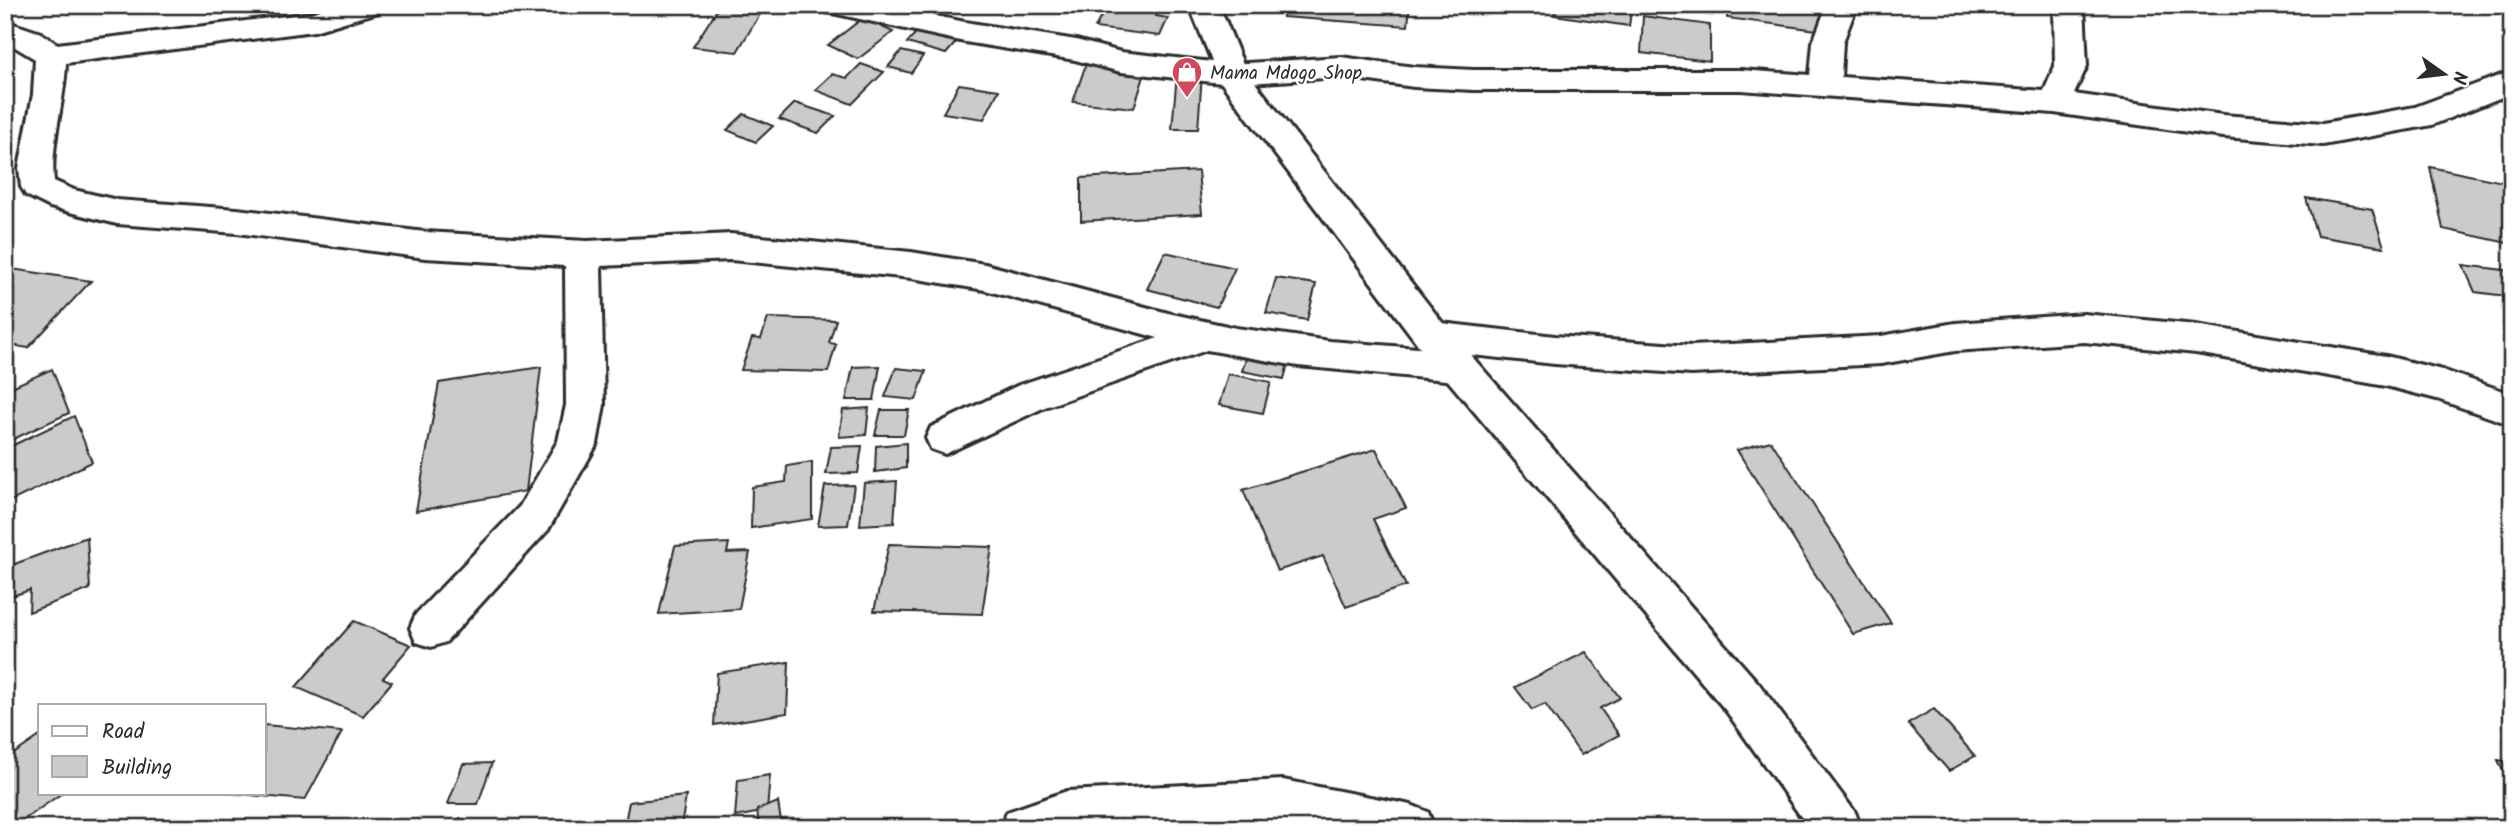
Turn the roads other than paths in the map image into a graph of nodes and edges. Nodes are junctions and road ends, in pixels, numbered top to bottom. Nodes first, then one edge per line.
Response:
1 (367, 5) edge
2 (837, 5) edge
3 (1204, 5) edge
4 (1842, 5) edge
5 (2069, 5) edge
6 (874, 9) edge
7 (5, 30) edge
8 (51, 55) junction
9 (1231, 74) junction
10 (2512, 81) edge
11 (1825, 87) junction
12 (2054, 102) junction
13 (587, 254) junction
14 (1207, 336) junction
15 (1432, 336) junction
16 (1456, 366) junction
17 (2512, 410) edge
18 (945, 438) dead end
19 (431, 628) dead end
20 (1024, 828) edge
21 (1411, 828) edge
22 (1838, 828) edge

1 - 8 street
2 - 6 street
3 - 9 street
4 - 11 street
5 - 12 street
6 - 9 street
7 - 8 street
8 - 13 street
9 - 11 street
9 - 15 street
10 - 12 street
11 - 12 street
13 - 14 street
13 - 19 street
14 - 16 street
14 - 18 street
15 - 16 street
15 - 17 street
16 - 22 street
20 - 21 street

